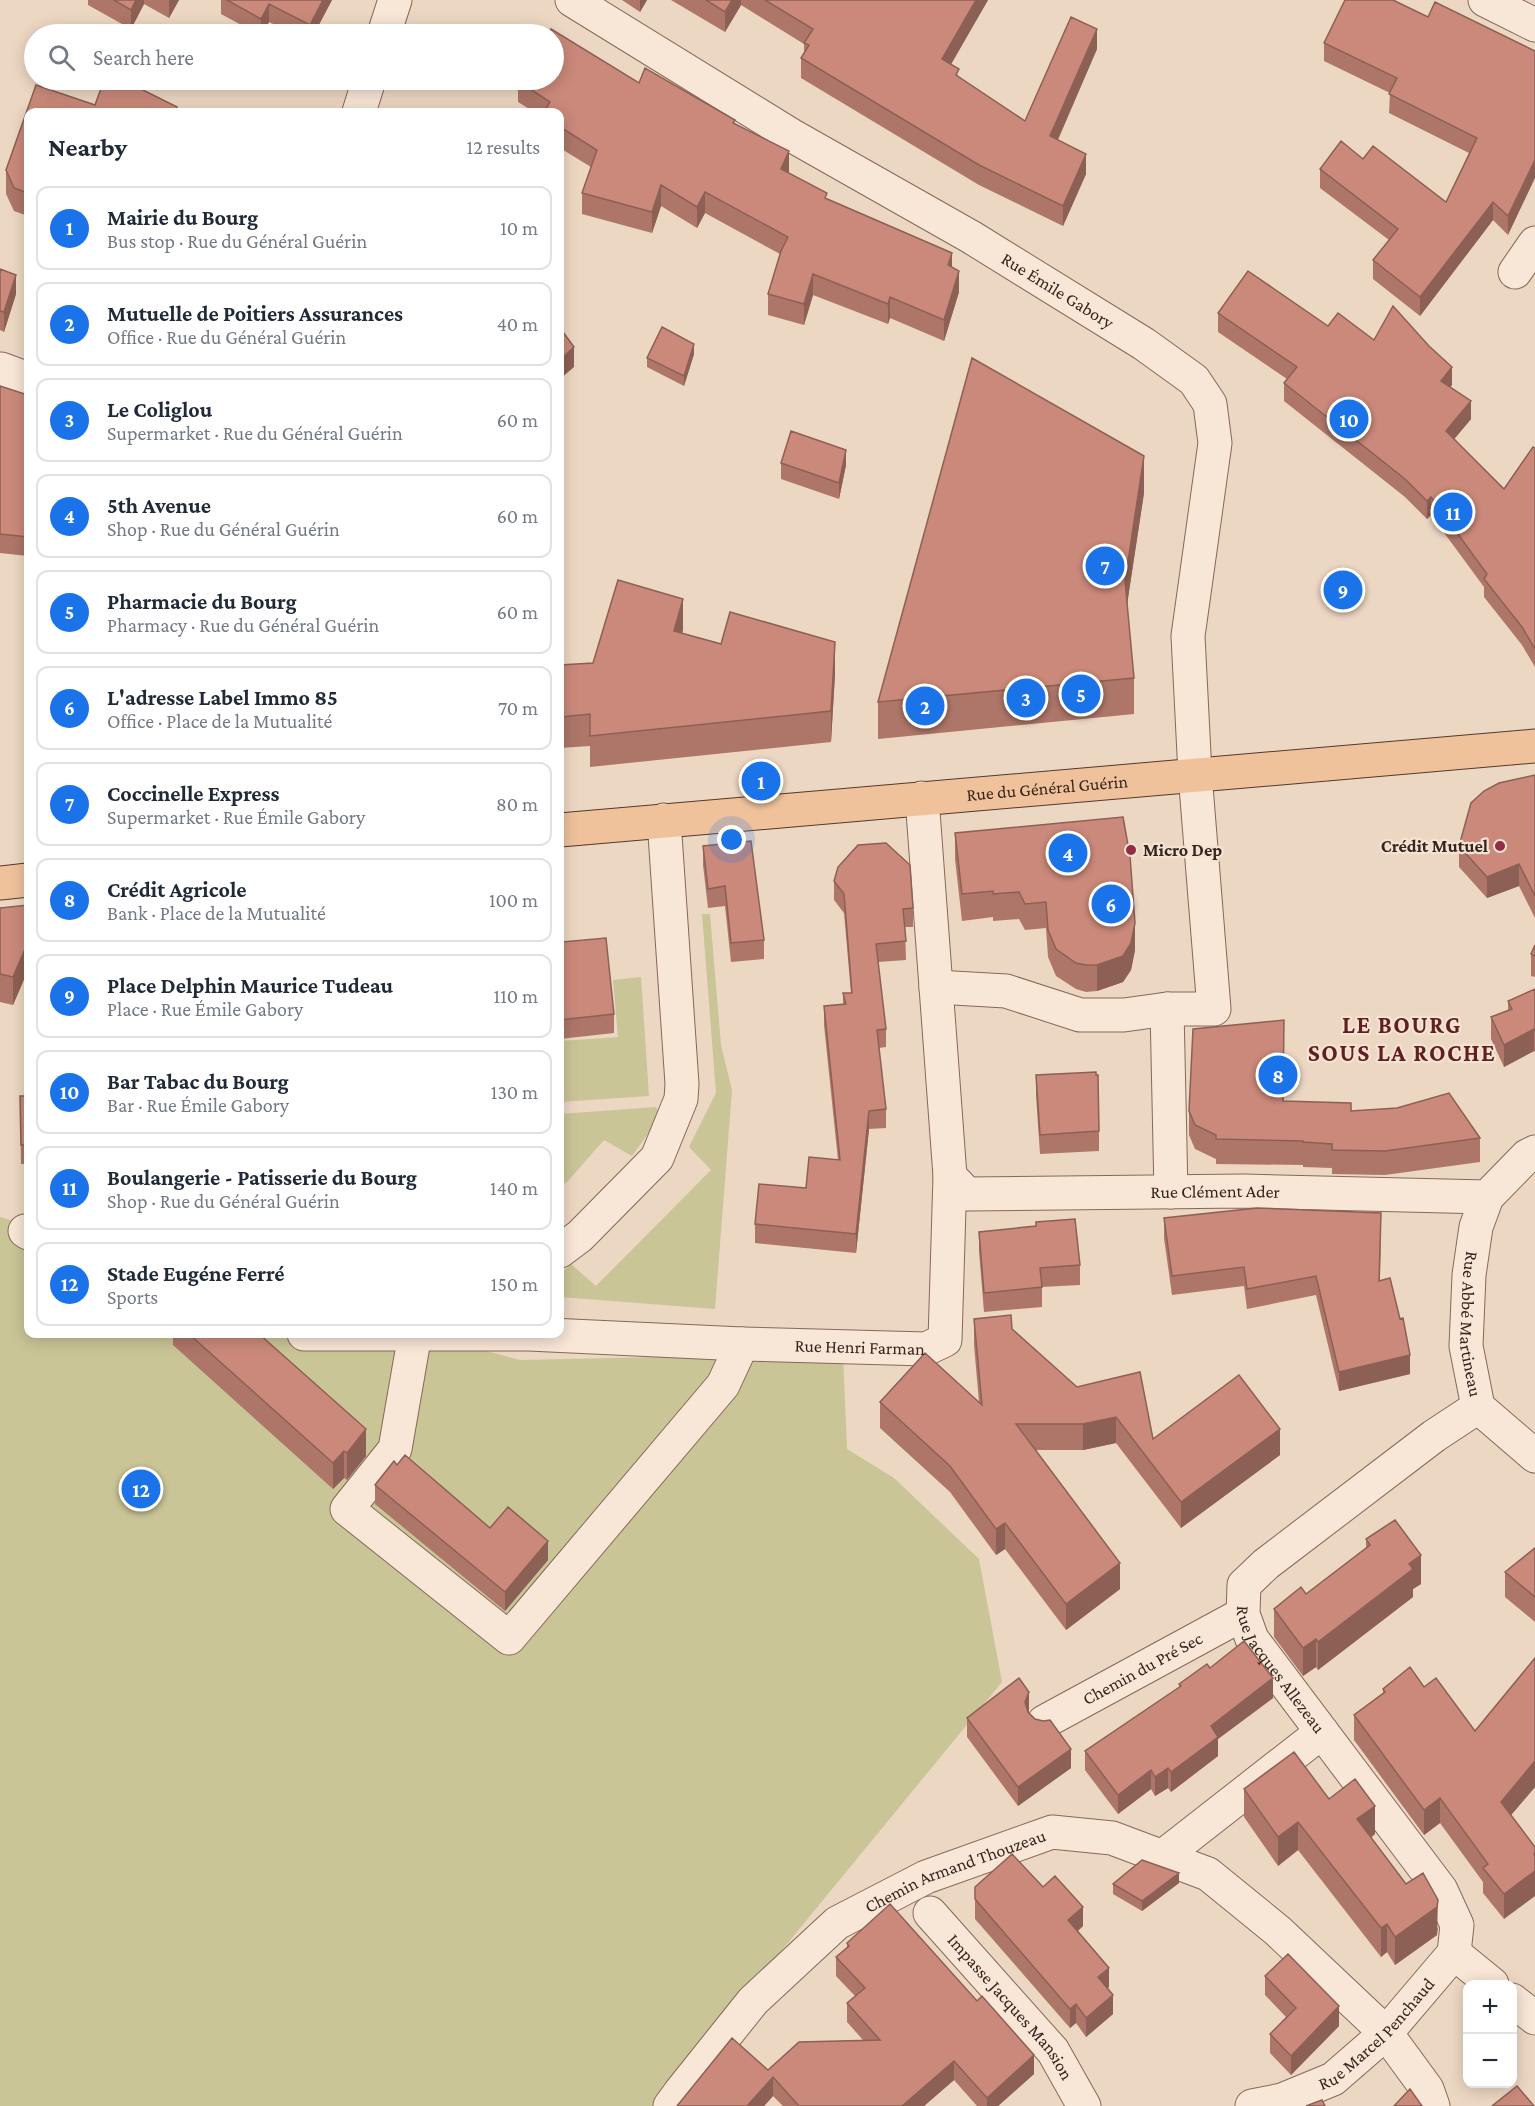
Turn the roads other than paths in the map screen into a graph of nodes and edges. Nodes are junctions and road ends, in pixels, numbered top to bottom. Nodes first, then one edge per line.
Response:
1 (395, 0) edge
2 (572, 0) edge
3 (1485, 0) edge
4 (387, 24) edge
5 (1535, 25) edge
6 (366, 90) edge
7 (360, 108) edge
8 (1535, 243) edge
9 (1515, 272) dead end
10 (1535, 746) edge
11 (1195, 774) junction
12 (922, 798) junction
13 (664, 820) junction
14 (564, 830) edge
15 (24, 880) edge
16 (0, 883) edge
17 (936, 987) junction
18 (1167, 1009) junction
19 (1535, 1152) edge
20 (950, 1176) junction
21 (1171, 1192) junction
22 (1487, 1197) junction
23 (564, 1248) edge
24 (564, 1336) edge
25 (414, 1338) edge
26 (742, 1344) junction
27 (1479, 1407) junction
28 (1535, 1456) edge
29 (1243, 1614) junction
30 (1044, 1722) edge
31 (1322, 1732) junction
32 (1162, 1857) junction
33 (930, 1913) dead end
34 (1454, 1953) junction
35 (1487, 1980) edge
36 (1517, 2004) edge
37 (1535, 2018) edge
38 (1386, 2033) junction
39 (670, 2106) edge
40 (1084, 2106) edge
41 (1252, 2106) edge
42 (1433, 2106) edge

1 - 4 street
2 - 11 street, Rue Émile Gabory
3 - 5 street
6 - 7 street
8 - 9 street
10 - 11 main road, Rue du Général Guérin
11 - 12 main road, Rue du Général Guérin
11 - 18 street, Rue Émile Gabory
12 - 13 main road, Rue du Général Guérin
12 - 17 street, Rue Henri Farman
13 - 14 main road, Rue du Général Guérin
13 - 23 street
15 - 16 main road
17 - 18 street
17 - 20 street, Rue Henri Farman
18 - 21 street
19 - 22 street, Rue Abbé Martineau
20 - 21 street, Rue Clément Ader
20 - 26 street, Rue Henri Farman
21 - 22 street, Rue Clément Ader
22 - 27 street, Rue Abbé Martineau
24 - 26 street, Rue Henri Farman
25 - 26 street
27 - 28 street, Rue Abbé Martineau
27 - 29 street, Rue Jacques Allezeau
29 - 30 street, Chemin du Pré Sec
29 - 31 street, Rue Jacques Allezeau
31 - 32 street
31 - 34 street, Rue Jacques Allezeau
32 - 38 street, Chemin Armand Thouzeau
32 - 39 street, Chemin Armand Thouzeau
33 - 40 street, Impasse Jacques Mansion
34 - 35 street
34 - 38 street, Rue Marcel Penchaud
36 - 37 street
38 - 41 street, Rue Marcel Penchaud
38 - 42 street, Chemin Armand Thouzeau

